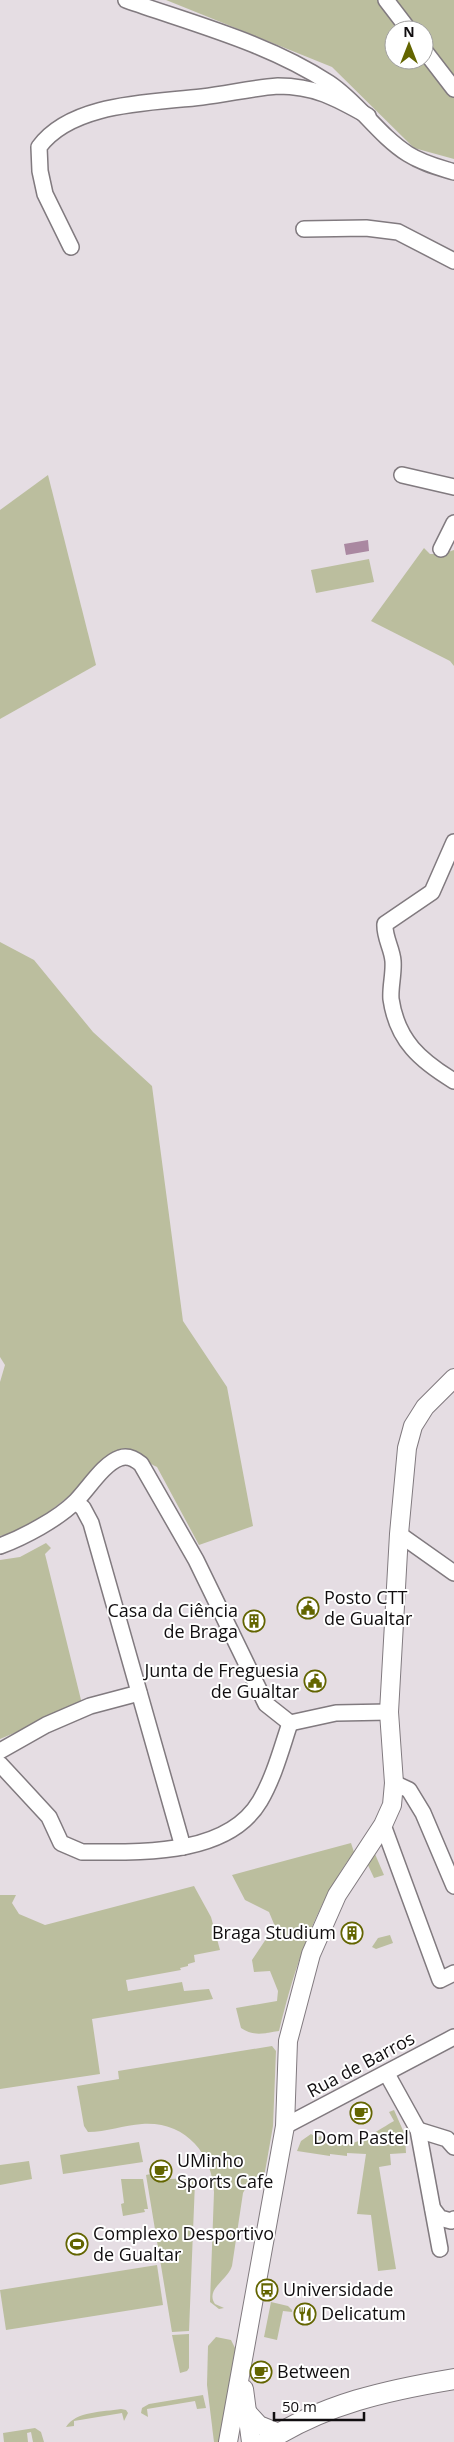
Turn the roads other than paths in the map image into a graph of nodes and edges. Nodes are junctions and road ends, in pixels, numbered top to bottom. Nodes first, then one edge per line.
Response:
1 (126, 0) edge
2 (386, 0) edge
3 (401, 20) edge
4 (434, 63) edge
5 (454, 89) edge
6 (368, 116) junction
7 (454, 172) edge
8 (304, 229) dead end
9 (71, 247) dead end
10 (454, 261) edge
11 (402, 475) dead end
12 (454, 487) edge
13 (454, 523) edge
14 (441, 549) dead end
15 (454, 842) edge
16 (454, 1081) edge
17 (454, 1378) edge
18 (76, 1502) junction
19 (399, 1534) junction
20 (0, 1546) edge
21 (454, 1573) edge
22 (139, 1693) junction
23 (389, 1712) junction
24 (290, 1723) junction
25 (0, 1751) edge
26 (0, 1764) edge
27 (394, 1783) junction
28 (383, 1825) junction
29 (183, 1847) junction
30 (454, 1886) edge
31 (454, 1973) edge
32 (454, 2037) edge
33 (387, 2074) junction
34 (285, 2126) junction
35 (418, 2130) junction
36 (454, 2147) edge
37 (433, 2209) junction
38 (454, 2219) edge
39 (440, 2249) dead end
40 (454, 2379) edge
41 (240, 2415) junction
42 (272, 2438) edge
43 (228, 2442) edge
44 (244, 2442) edge
45 (251, 2442) edge

1 - 6 street
2 - 3 street
4 - 5 street
6 - 7 street
6 - 9 street
8 - 10 street
11 - 12 street
13 - 14 street
15 - 16 street
17 - 19 street
18 - 20 street
18 - 22 street
18 - 24 street
19 - 21 street
19 - 23 street
22 - 25 street
22 - 29 street
23 - 24 street
23 - 27 street
24 - 29 street
26 - 29 street
27 - 28 street
27 - 30 street
28 - 31 street
28 - 34 street
32 - 33 street, Rua de Barros
33 - 34 street, Rua de Barros
33 - 35 street
34 - 41 street
35 - 36 street
35 - 37 street
37 - 38 street
37 - 39 street
40 - 42 main road
41 - 42 street
41 - 43 street
41 - 44 street
41 - 45 street

